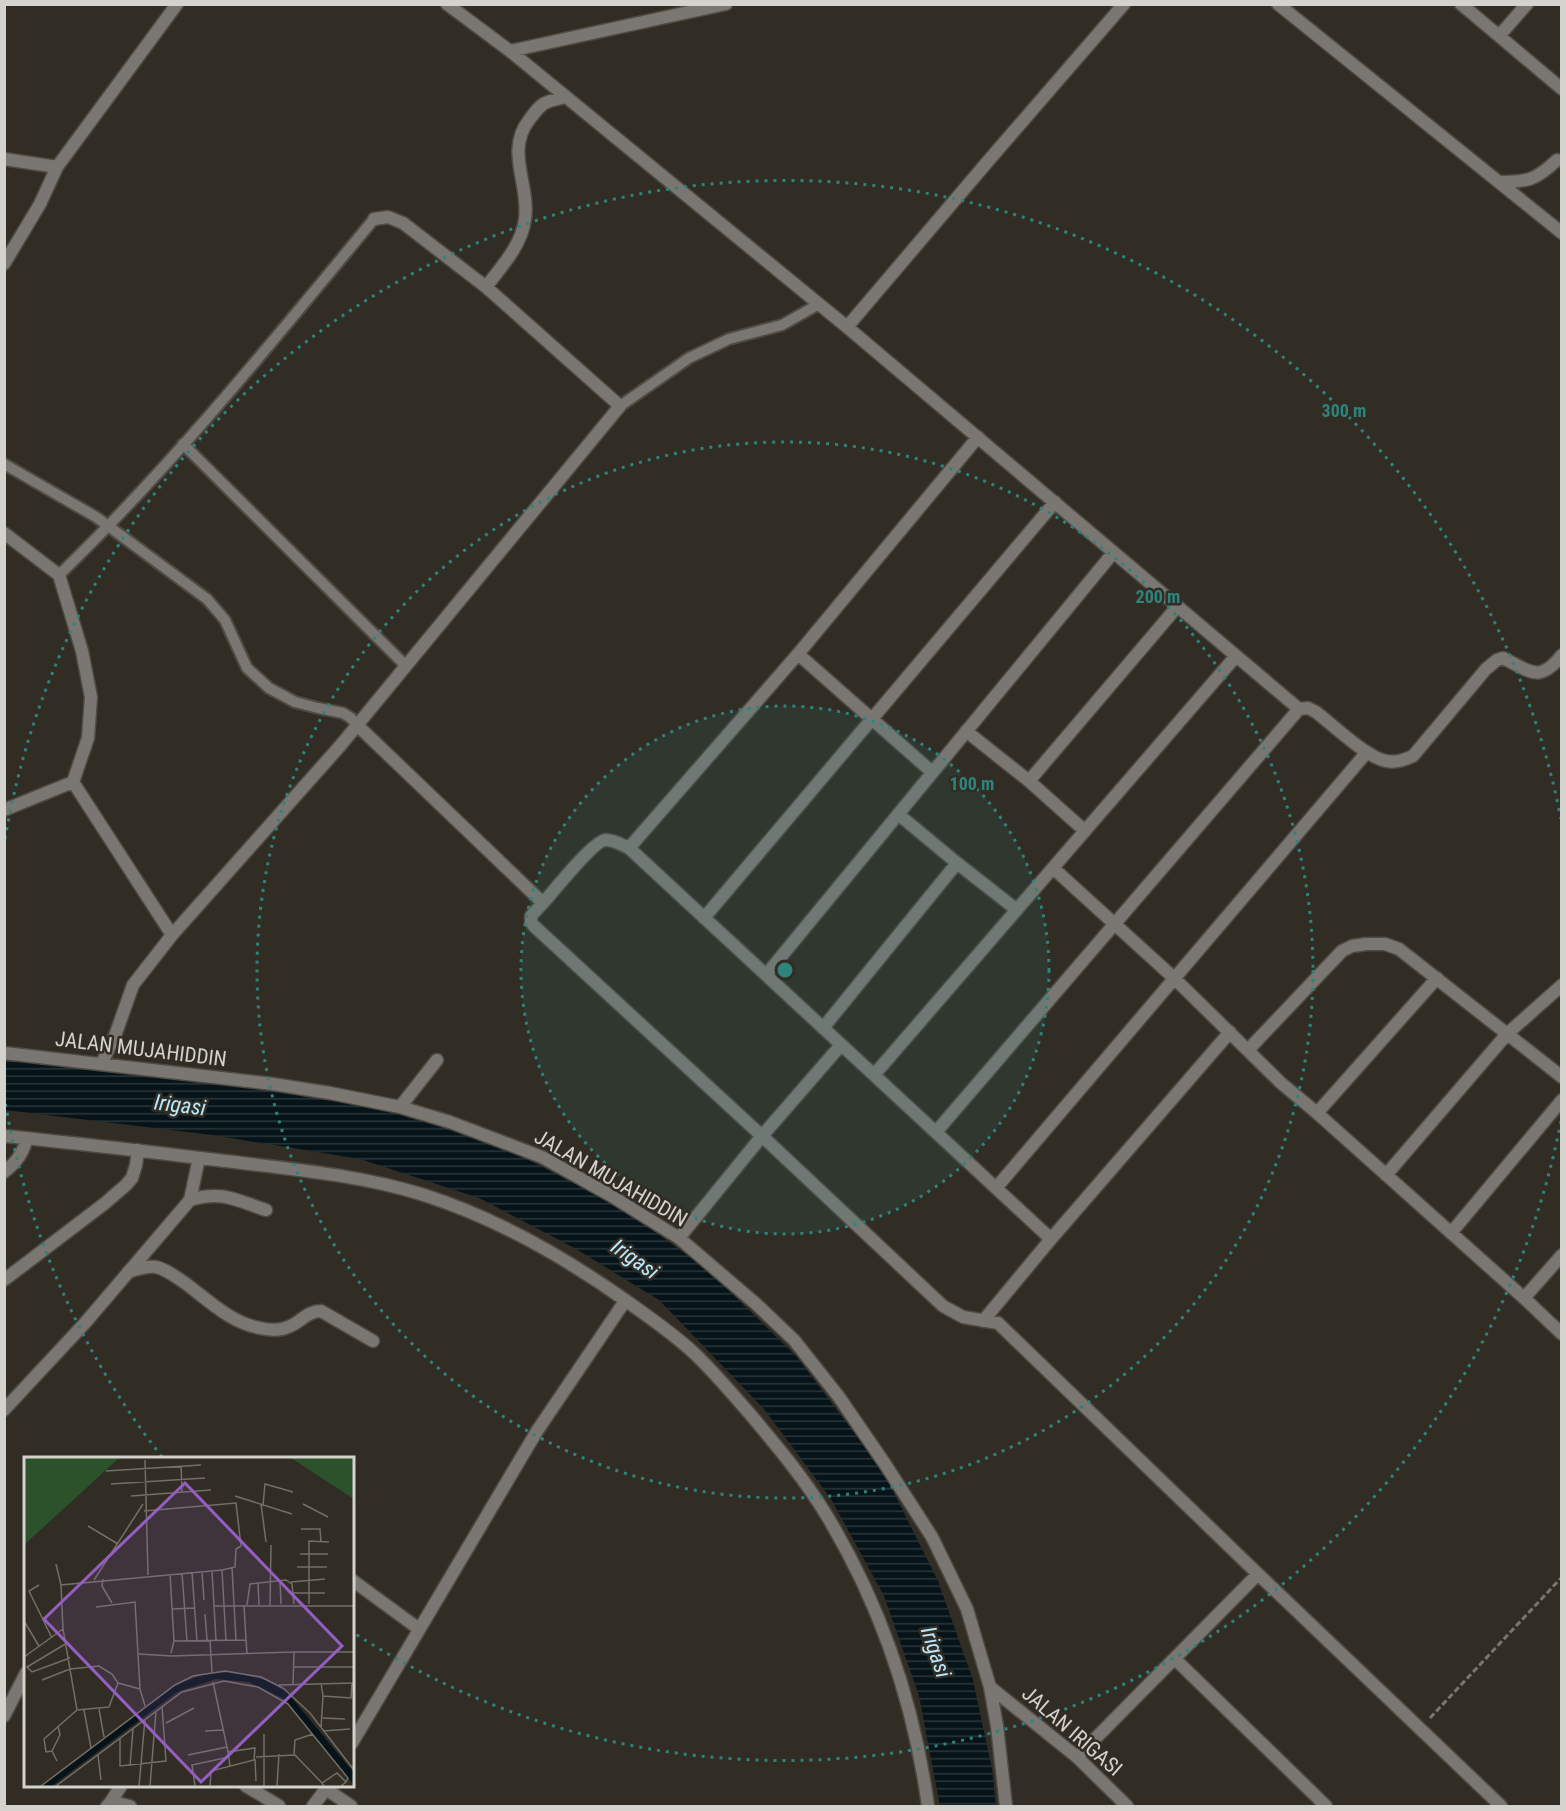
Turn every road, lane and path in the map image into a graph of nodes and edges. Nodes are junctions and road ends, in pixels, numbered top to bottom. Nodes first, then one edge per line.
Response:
1 (177, 4) edge
2 (447, 4) edge
3 (726, 4) edge
4 (1124, 4) edge
5 (1278, 4) edge
6 (1461, 4) edge
7 (1527, 4) edge
8 (1499, 36) junction
9 (510, 51) junction
10 (1562, 89) edge
11 (566, 97) junction
12 (4, 159) edge
13 (1557, 160) dead end
14 (57, 167) junction
15 (1499, 182) junction
16 (374, 219) joint
17 (1562, 233) edge
18 (4, 264) edge
19 (486, 287) junction
20 (819, 304) junction
21 (848, 327) junction
22 (620, 406) junction
23 (978, 437) junction
24 (183, 444) junction
25 (4, 464) edge
26 (1055, 502) junction
27 (109, 527) junction
28 (4, 533) edge
29 (1113, 553) junction
30 (59, 575) junction
31 (1177, 607) junction
32 (798, 654) junction
33 (1562, 655) edge
34 (1236, 656) junction
35 (406, 666) junction
36 (1299, 709) junction
37 (872, 719) junction
38 (357, 725) junction
39 (966, 731) junction
40 (1367, 752) junction
41 (932, 772) junction
42 (1029, 781) junction
43 (73, 782) junction
44 (4, 810) edge
45 (898, 814) junction
46 (1085, 831) junction
47 (628, 848) junction
48 (957, 863) junction
49 (1053, 868) junction
50 (543, 903) junction
51 (1017, 910) junction
52 (704, 918) junction
53 (1114, 924) junction
54 (172, 934) junction
55 (766, 975) junction
56 (1174, 978) junction
57 (1437, 978) junction
58 (1562, 985) edge
59 (823, 1028) junction
60 (1230, 1032) junction
61 (1507, 1034) junction
62 (841, 1045) junction
63 (1248, 1050) junction
64 (4, 1053) edge
65 (437, 1060) dead end
66 (102, 1063) junction
67 (874, 1075) junction
68 (1562, 1077) edge
69 (1562, 1100) edge
70 (400, 1107) junction
71 (1317, 1113) junction
72 (936, 1132) junction
73 (4, 1136) edge
74 (762, 1136) junction
75 (27, 1138) junction
76 (138, 1150) junction
77 (199, 1158) junction
78 (4, 1172) edge
79 (1386, 1175) junction
80 (996, 1188) junction
81 (190, 1200) junction
82 (266, 1210) dead end
83 (1451, 1233) junction
84 (680, 1238) junction
85 (1051, 1239) junction
86 (1562, 1255) edge
87 (128, 1272) junction
88 (4, 1280) edge
89 (1524, 1299) junction
90 (625, 1301) junction
91 (983, 1321) junction
92 (1562, 1334) edge
93 (373, 1341) dead end
94 (4, 1410) edge
95 (1258, 1574) junction
96 (1562, 1577) edge
97 (354, 1581) edge
98 (419, 1629) junction
99 (1175, 1659) junction
100 (24, 1677) edge
101 (990, 1687) junction
102 (4, 1716) edge
103 (1420, 1729) junction
104 (354, 1740) edge
105 (1077, 1757) junction
106 (120, 1787) edge
107 (249, 1787) edge
108 (327, 1787) edge
109 (108, 1806) edge
110 (130, 1806) edge
111 (279, 1806) edge
112 (313, 1806) edge
113 (351, 1806) edge
114 (928, 1806) edge
115 (1006, 1806) edge
116 (1127, 1806) edge
117 (1326, 1806) edge
118 (1501, 1806) edge

1 - 14 street
2 - 9 street
3 - 9 street
4 - 21 street
5 - 15 street
6 - 8 street
7 - 8 street
8 - 10 street
9 - 11 street
11 - 19 street
11 - 20 street
12 - 14 street
13 - 15 street
14 - 18 street
15 - 17 street
16 - 19 street
16 - 24 lane
19 - 22 street
20 - 21 street
20 - 22 lane
21 - 23 street
22 - 35 street
23 - 26 street
23 - 32 street
24 - 27 lane
24 - 35 lane
25 - 27 lane
26 - 29 street
26 - 37 street
27 - 30 lane
27 - 38 lane
28 - 30 street
29 - 31 street
29 - 39 street
30 - 43 street
31 - 34 street
31 - 42 street
32 - 37 street
32 - 47 street
33 - 40 street
34 - 36 street
34 - 46 street
35 - 38 street
36 - 40 street
36 - 53 street
37 - 41 street
37 - 52 street
38 - 50 street
38 - 54 street
39 - 41 street
39 - 42 street
40 - 56 street
41 - 45 street
42 - 46 street
43 - 44 street
43 - 54 street
45 - 48 street
45 - 55 street
46 - 49 street
47 - 50 street
47 - 52 street
48 - 51 street
48 - 59 street
49 - 51 street
49 - 53 street
50 - 74 street
51 - 67 street
52 - 55 street
53 - 56 street
53 - 72 street
54 - 66 street
55 - 59 street
56 - 60 street
56 - 80 street
57 - 61 street
57 - 63 street
57 - 71 street
58 - 61 street
59 - 62 street
60 - 63 street
60 - 85 street
61 - 68 street
61 - 79 street
62 - 67 street
62 - 74 street
63 - 71 street
64 - 66 street, JALAN MUJAHIDDIN
65 - 70 street
66 - 70 street, JALAN MUJAHIDDIN
67 - 72 street
69 - 83 street
70 - 84 street, JALAN MUJAHIDDIN
71 - 79 street
72 - 80 street
73 - 75 street
74 - 84 street
74 - 91 street
75 - 76 street
75 - 78 street
76 - 77 street
76 - 88 street
77 - 81 street
77 - 90 street
79 - 83 street
80 - 85 street
81 - 82 street
81 - 87 street
83 - 89 street
84 - 101 street, JALAN MUJAHIDDIN
85 - 91 street
86 - 89 street
87 - 93 street
87 - 94 street
89 - 92 street
90 - 98 street
90 - 114 street
91 - 95 street
95 - 99 street
95 - 103 street
96 - 103 path
97 - 98 street
98 - 104 street
99 - 105 street
99 - 117 street
100 - 102 street
101 - 105 street, JALAN IRIGASI
101 - 115 street, JALAN MUJAHIDDIN
103 - 118 street
105 - 116 street, JALAN IRIGASI
106 - 109 street
107 - 111 street
108 - 112 street
108 - 113 street
109 - 110 street

